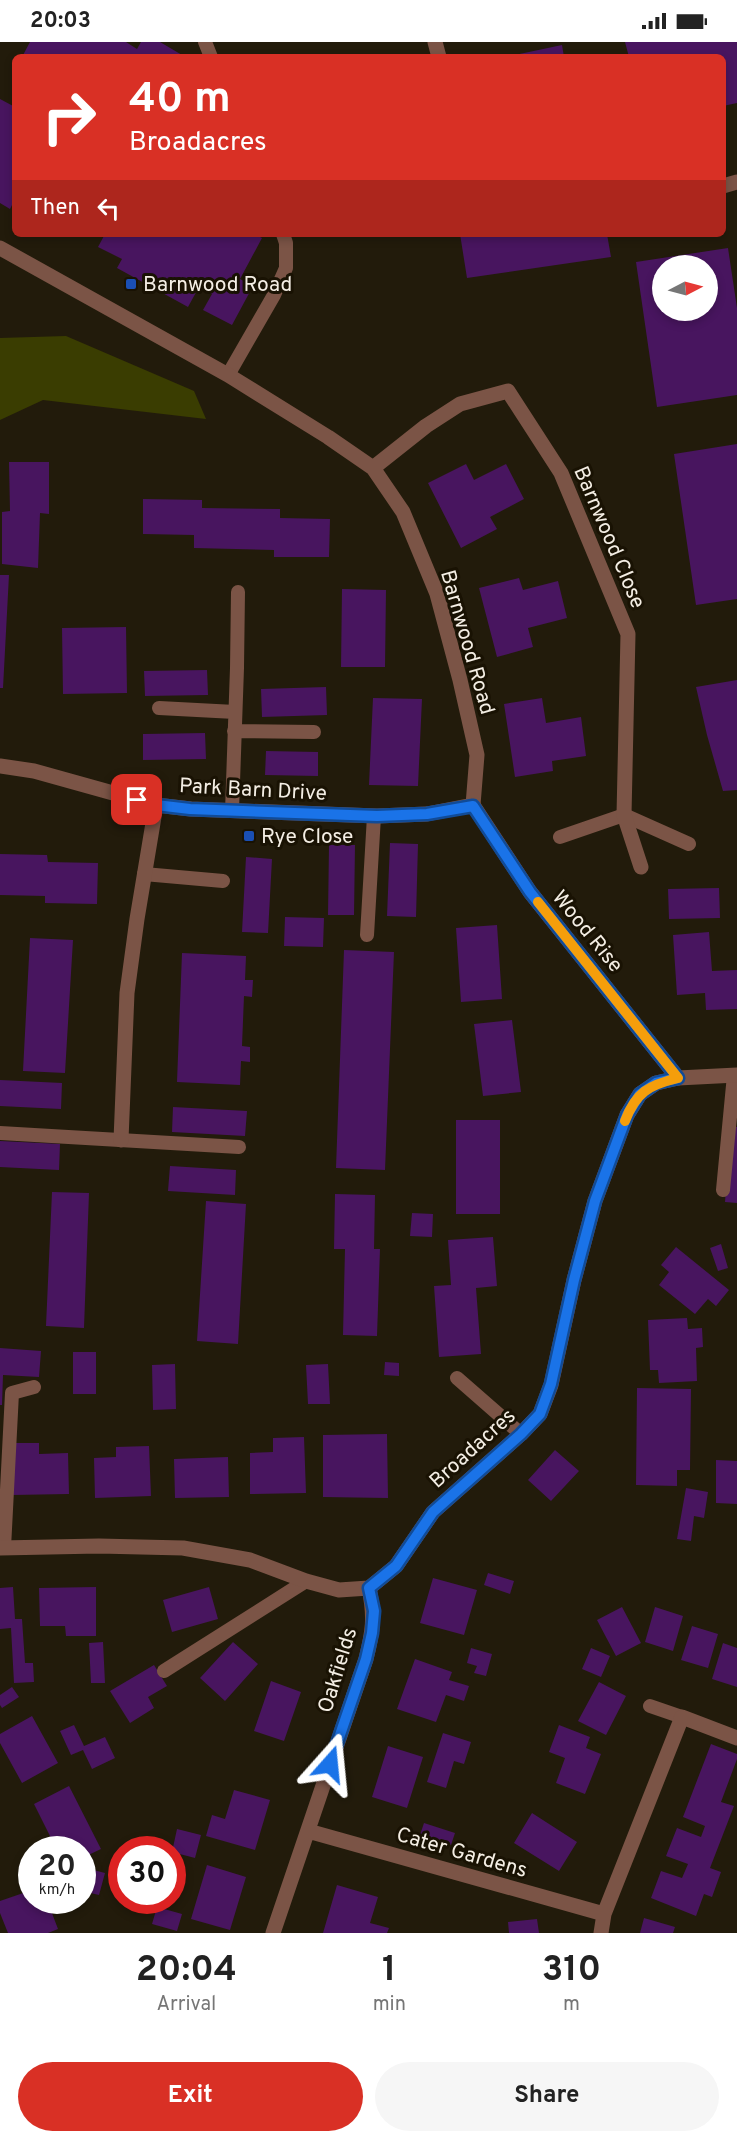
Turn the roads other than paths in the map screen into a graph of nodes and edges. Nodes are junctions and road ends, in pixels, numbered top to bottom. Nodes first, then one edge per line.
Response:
1 (284, 237) edge
2 (0, 248) edge
3 (228, 375) junction
4 (373, 468) junction
5 (238, 592) dead end
6 (159, 708) dead end
7 (235, 712) junction
8 (234, 731) junction
9 (314, 732) dead end
10 (0, 766) edge
11 (156, 805) junction
12 (473, 806) junction
13 (232, 811) junction
14 (624, 815) junction
15 (374, 816) junction
16 (560, 837) dead end
17 (689, 844) dead end
18 (641, 867) dead end
19 (144, 874) junction
20 (223, 881) dead end
21 (367, 935) dead end
22 (736, 1075) edge
23 (678, 1078) junction
24 (0, 1133) edge
25 (121, 1140) junction
26 (239, 1147) dead end
27 (723, 1190) dead end
28 (457, 1378) dead end
29 (34, 1387) dead end
30 (521, 1434) junction
31 (2, 1548) edge
32 (306, 1581) junction
33 (369, 1588) junction
34 (164, 1671) dead end
35 (650, 1706) dead end
36 (682, 1717) junction
37 (737, 1738) edge
38 (308, 1831) junction
39 (604, 1914) junction
40 (273, 1933) edge
41 (601, 1933) edge

1 - 3 lane
2 - 3 street, Barnwood Road
3 - 4 street, Barnwood Road
4 - 12 street, Barnwood Road
4 - 14 street, Barnwood Close
5 - 7 lane
6 - 7 lane
7 - 8 lane
8 - 9 lane
8 - 13 lane
10 - 11 street, Park Barn Drive
11 - 13 street, Park Barn Drive
11 - 19 street
12 - 15 street, Park Barn Drive
12 - 23 street, Wood Rise
13 - 15 street, Park Barn Drive
14 - 16 lane
14 - 17 lane
14 - 18 street, Barnwood Close
15 - 21 lane
19 - 20 lane
19 - 25 street
22 - 23 street, Broadacres
22 - 27 lane
23 - 30 street, Broadacres
24 - 25 lane
25 - 26 lane
28 - 30 lane
29 - 31 lane
30 - 33 street, Broadacres
31 - 32 street
32 - 33 street
32 - 34 lane
33 - 38 street, Oakfields
35 - 36 lane
36 - 37 street
36 - 39 street
38 - 39 street, Cater Gardens
38 - 40 street, Oakfields
39 - 41 street

